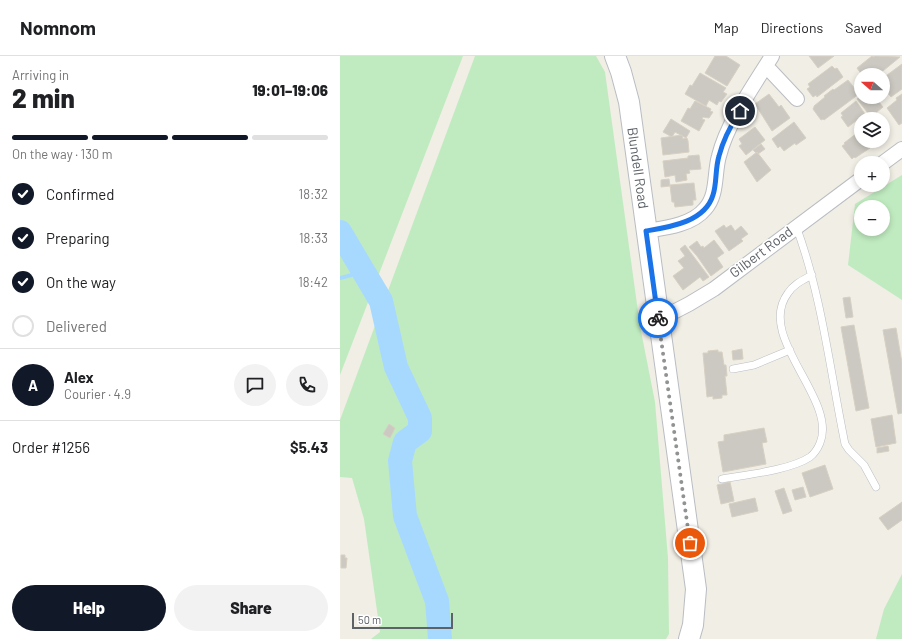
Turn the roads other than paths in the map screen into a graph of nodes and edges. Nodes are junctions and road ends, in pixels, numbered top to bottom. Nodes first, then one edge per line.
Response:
1 (615, 56) edge
2 (769, 61) edge
3 (797, 99) dead end
4 (902, 149) edge
5 (890, 158) edge
6 (854, 184) edge
7 (796, 226) junction
8 (646, 231) junction
9 (812, 275) junction
10 (658, 320) junction
11 (790, 350) junction
12 (733, 370) dead end
13 (722, 479) dead end
14 (876, 487) dead end
15 (689, 639) edge

1 - 8 street, Blundell Road
2 - 3 street
2 - 8 street
4 - 5 street
6 - 7 street, Gilbert Road
7 - 9 lane
7 - 10 street, Gilbert Road
8 - 10 street, Blundell Road
9 - 11 lane
9 - 14 lane
10 - 15 street, Blundell Road
11 - 12 lane
11 - 13 lane

